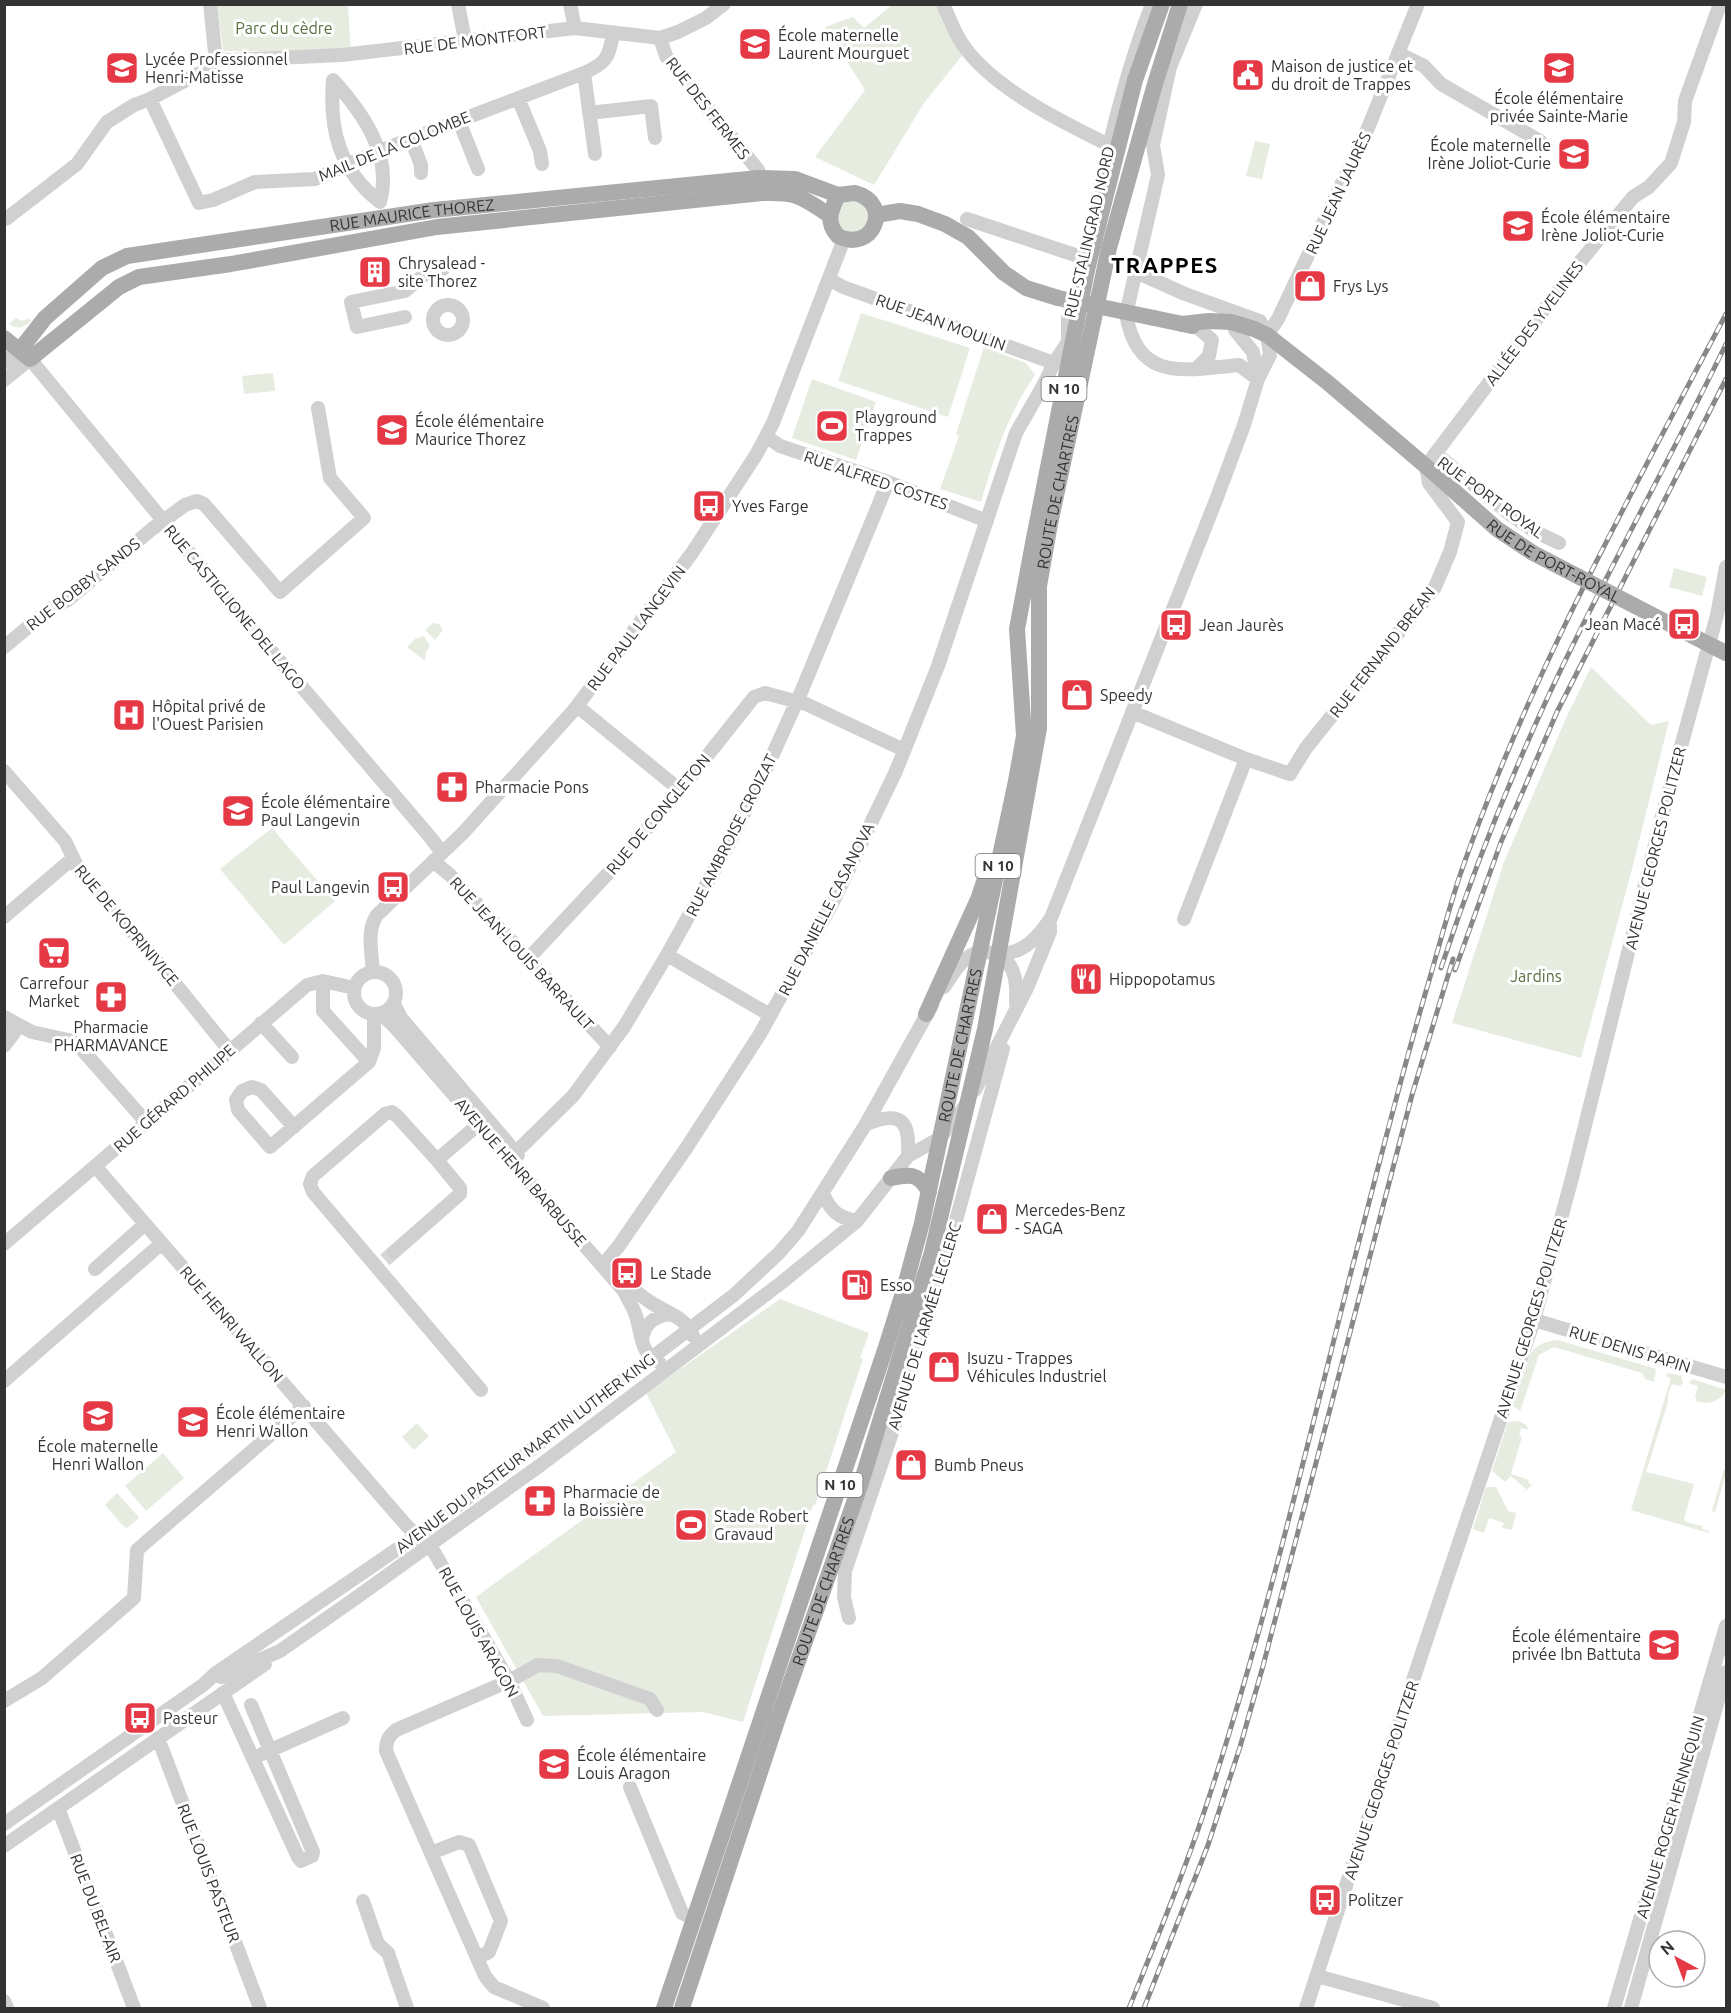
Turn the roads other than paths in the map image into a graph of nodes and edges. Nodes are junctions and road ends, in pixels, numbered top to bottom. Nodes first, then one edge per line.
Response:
1 (210, 4) edge
2 (458, 4) edge
3 (570, 4) edge
4 (724, 4) edge
5 (943, 4) edge
6 (1152, 4) edge
7 (1162, 4) edge
8 (1180, 4) edge
9 (1196, 4) edge
10 (1418, 4) edge
11 (1720, 4) edge
12 (575, 28) junction
13 (613, 34) junction
14 (660, 38) junction
15 (465, 40) junction
16 (1398, 53) junction
17 (326, 57) junction
18 (217, 59) junction
19 (584, 73) junction
20 (333, 80) junction
21 (518, 98) junction
22 (150, 99) junction
23 (589, 113) junction
24 (459, 121) junction
25 (655, 138) dead end
26 (411, 140) junction
27 (1540, 141) dead end
28 (1109, 145) junction
29 (379, 152) junction
30 (594, 154) dead end
31 (542, 164) dead end
32 (347, 166) junction
33 (478, 169) dead end
34 (422, 173) dead end
35 (760, 186) junction
36 (838, 195) junction
37 (381, 209) junction
38 (829, 215) junction
39 (876, 215) junction
40 (6, 219) edge
41 (967, 219) dead end
42 (844, 238) junction
43 (1084, 258) junction
44 (443, 269) dead end
45 (1136, 272) junction
46 (829, 279) junction
47 (405, 317) dead end
48 (1190, 326) junction
49 (4, 327) edge
50 (1235, 330) junction
51 (1267, 335) junction
52 (16, 347) edge
53 (4, 362) edge
54 (1054, 363) junction
55 (1197, 368) junction
56 (1258, 379) junction
57 (4, 380) edge
58 (318, 408) dead end
59 (767, 437) junction
60 (1432, 464) junction
61 (888, 482) junction
62 (987, 520) junction
63 (162, 521) junction
64 (1559, 543) dead end
65 (1726, 567) edge
66 (4, 647) edge
67 (1719, 649) edge
68 (797, 703) junction
69 (577, 706) junction
70 (1132, 712) junction
71 (904, 750) junction
72 (1246, 759) junction
73 (4, 771) edge
74 (1016, 781) junction
75 (680, 790) junction
76 (437, 857) junction
77 (72, 859) junction
78 (4, 917) edge
79 (1051, 918) junction
80 (1184, 919) dead end
81 (980, 952) junction
82 (1000, 954) junction
83 (667, 955) junction
84 (528, 959) junction
85 (373, 972) junction
86 (323, 981) junction
87 (354, 988) junction
88 (394, 1004) junction
89 (1016, 1008) junction
90 (378, 1014) junction
91 (926, 1014) junction
92 (770, 1015) junction
93 (6, 1019) edge
94 (261, 1023) junction
95 (1004, 1033) junction
96 (4, 1046) edge
97 (610, 1047) junction
98 (374, 1048) junction
99 (356, 1049) junction
100 (230, 1050) junction
101 (292, 1057) dead end
102 (369, 1062) junction
103 (969, 1101) junction
104 (146, 1122) junction
105 (479, 1124) junction
106 (866, 1124) junction
107 (294, 1127) junction
108 (940, 1138) junction
109 (516, 1152) junction
110 (908, 1156) junction
111 (437, 1160) junction
112 (95, 1166) junction
113 (891, 1178) junction
114 (928, 1192) junction
115 (823, 1194) junction
116 (857, 1221) junction
117 (145, 1224) junction
118 (162, 1243) junction
119 (4, 1244) edge
120 (385, 1260) junction
121 (605, 1263) junction
122 (95, 1269) dead end
123 (670, 1314) junction
124 (1533, 1320) junction
125 (690, 1328) junction
126 (642, 1340) junction
127 (698, 1346) junction
128 (651, 1359) junction
129 (670, 1367) junction
130 (1726, 1377) edge
131 (4, 1381) edge
132 (482, 1390) dead end
133 (304, 1406) junction
134 (417, 1535) junction
135 (429, 1545) junction
136 (849, 1618) dead end
137 (1726, 1626) edge
138 (280, 1651) junction
139 (1726, 1672) edge
140 (509, 1681) junction
141 (203, 1685) junction
142 (223, 1693) junction
143 (4, 1701) edge
144 (252, 1705) dead end
145 (657, 1710) dead end
146 (343, 1718) dead end
147 (527, 1720) dead end
148 (158, 1738) junction
149 (270, 1750) junction
150 (253, 1759) junction
151 (630, 1787) dead end
152 (58, 1808) junction
153 (4, 1824) edge
154 (4, 1846) edge
155 (431, 1853) junction
156 (363, 1901) dead end
157 (694, 1919) junction
158 (477, 1958) junction
159 (1317, 1976) junction
160 (4, 2001) edge
161 (7, 2008) edge
162 (134, 2008) edge
163 (260, 2008) edge
164 (407, 2008) edge
165 (543, 2008) edge
166 (664, 2008) edge
167 (682, 2008) edge
168 (1306, 2008) edge
169 (1433, 2008) edge
170 (1614, 2008) edge
171 (1630, 2008) edge

1 - 18 street
2 - 15 street
3 - 12 street
4 - 14 street, RUE DE MONTFORT
5 - 28 street
6 - 28 street, RUE STALINGRAD NORD
7 - 74 main road, ROUTE DE CHARTRES / N 10
8 - 82 main road, ROUTE DE CHARTRES / N 10
9 - 45 street
10 - 16 street, RUE JEAN JAURÈS
11 - 60 street, ALLÉE DES YVELINES
12 - 13 street, RUE DE MONTFORT
12 - 15 street, RUE DE MONTFORT
13 - 14 street, RUE DE MONTFORT
13 - 19 street, MAIL DE LA COLOMBE
14 - 35 street, RUE DES FERMES
15 - 17 street, RUE DE MONTFORT
16 - 27 street
16 - 51 street, RUE JEAN JAURÈS
17 - 18 street, RUE DE MONTFORT
17 - 20 street
18 - 22 street
19 - 21 street, MAIL DE LA COLOMBE
19 - 23 street
20 - 29 street
20 - 32 street
21 - 24 street, MAIL DE LA COLOMBE
21 - 31 street
22 - 32 street, MAIL DE LA COLOMBE
22 - 40 street
23 - 25 street
23 - 30 street
24 - 26 street, MAIL DE LA COLOMBE
24 - 33 street
26 - 29 street, MAIL DE LA COLOMBE
26 - 34 street
28 - 43 street, RUE STALINGRAD NORD
29 - 32 street, MAIL DE LA COLOMBE
29 - 37 street
32 - 37 street
35 - 36 main road, RUE MAURICE THOREZ
35 - 37 main road, RUE MAURICE THOREZ
35 - 38 main road
35 - 52 main road, RUE MAURICE THOREZ
36 - 38 main road
36 - 39 main road
37 - 52 main road, RUE MAURICE THOREZ
38 - 42 main road
39 - 42 main road
39 - 48 main road, bridge
41 - 43 street
42 - 46 street, RUE PAUL LANGEVIN
43 - 54 street, RUE STALINGRAD NORD
44 - 47 street
45 - 51 street
45 - 55 street
46 - 54 street, RUE JEAN MOULIN
46 - 59 street, RUE PAUL LANGEVIN
48 - 50 main road, RUE DE PORT-ROYAL
48 - 51 main road, RUE DE PORT-ROYAL
48 - 55 street
49 - 52 main road
50 - 51 main road, RUE DE PORT-ROYAL
50 - 56 street, RUE JEAN JAURÈS
51 - 56 street, RUE JEAN JAURÈS
51 - 60 main road, RUE DE PORT-ROYAL
52 - 53 street
52 - 57 street
52 - 63 street, RUE CASTIGLIONE DEL LAGO
54 - 62 street, RUE STALINGRAD NORD
55 - 56 street
56 - 70 street, RUE JEAN JAURÈS
58 - 63 street, RUE BOBBY SANDS
59 - 61 street, RUE ALFRED COSTES
59 - 69 street, RUE PAUL LANGEVIN
60 - 64 street, RUE PORT ROYAL
60 - 67 main road, RUE DE PORT-ROYAL, bridge
60 - 72 street, RUE FERNAND BREAN
61 - 62 street, RUE ALFRED COSTES
61 - 68 street, RUE AMBROISE CROIZAT
62 - 71 street, RUE DANIELLE CASANOVA
63 - 66 street, RUE BOBBY SANDS
63 - 76 street, RUE CASTIGLIONE DEL LAGO
65 - 124 street, AVENUE GEORGES POLITZER
68 - 71 street, RUE DE CONGLETON
68 - 75 street, RUE DE CONGLETON
68 - 83 street, RUE AMBROISE CROIZAT
69 - 75 street
69 - 76 street, RUE PAUL LANGEVIN
70 - 72 street
70 - 79 street, AVENUE DE L'ARMÉE LECLERC
71 - 92 street, RUE DANIELLE CASANOVA
72 - 80 street
73 - 77 street, RUE DE KOPRINIVICE
74 - 81 main road, ROUTE DE CHARTRES / N 10
74 - 91 main road
75 - 84 street, RUE DE CONGLETON
76 - 84 street, RUE JEAN-LOUIS BARRAULT
76 - 85 street, RUE PAUL LANGEVIN
77 - 78 street
77 - 100 street, RUE DE KOPRINIVICE
79 - 82 street, AVENUE DE L'ARMÉE LECLERC
79 - 89 street, AVENUE DE L'ARMÉE LECLERC
81 - 82 street, ROUTE DE CHARTRES
81 - 91 street, AVENUE DU PASTEUR MARTIN LUTHER KING
81 - 108 main road, ROUTE DE CHARTRES / N 10
82 - 89 street, AVENUE DE L'ARMÉE LECLERC
82 - 103 main road, ROUTE DE CHARTRES / N 10
83 - 92 street
83 - 97 street, RUE AMBROISE CROIZAT
84 - 97 street, RUE JEAN-LOUIS BARRAULT
85 - 87 street
85 - 88 street
86 - 87 street
86 - 94 street, RUE GÉRARD PHILIPE
86 - 99 street
87 - 90 street
88 - 90 street
88 - 109 street, AVENUE HENRI BARBUSSE
89 - 95 street, AVENUE DE L'ARMÉE LECLERC
90 - 98 street
90 - 105 street, AVENUE HENRI BARBUSSE
91 - 106 street, AVENUE DU PASTEUR MARTIN LUTHER KING
92 - 121 street, RUE DANIELLE CASANOVA
93 - 96 street
93 - 104 street
94 - 100 street, RUE GÉRARD PHILIPE
94 - 101 street
95 - 103 street, AVENUE DE L'ARMÉE LECLERC
95 - 136 street, AVENUE DE L'ARMÉE LECLERC
97 - 109 street, RUE AMBROISE CROIZAT
98 - 99 street
98 - 102 street
99 - 102 street
100 - 104 street, RUE GÉRARD PHILIPE
102 - 107 street
103 - 108 street, ROUTE DE CHARTRES
103 - 167 main road, ROUTE DE CHARTRES / N 10
104 - 112 street, RUE GÉRARD PHILIPE
105 - 111 street
105 - 121 street, AVENUE HENRI BARBUSSE
106 - 110 street
106 - 115 street, AVENUE DU PASTEUR MARTIN LUTHER KING
107 - 107 street
108 - 110 street, AVENUE DU PASTEUR MARTIN LUTHER KING
108 - 114 main road, ROUTE DE CHARTRES / N 10
109 - 121 street, AVENUE HENRI BARBUSSE
110 - 113 street, AVENUE DU PASTEUR MARTIN LUTHER KING
111 - 120 street
111 - 120 street
112 - 117 street, RUE HENRI WALLON
112 - 119 street, RUE GÉRARD PHILIPE
113 - 114 main road
113 - 116 street, AVENUE DU PASTEUR MARTIN LUTHER KING
114 - 157 main road, ROUTE DE CHARTRES / N 10
115 - 116 street
115 - 125 street, AVENUE DU PASTEUR MARTIN LUTHER KING
116 - 127 street, AVENUE DU PASTEUR MARTIN LUTHER KING
117 - 118 street, RUE HENRI WALLON
117 - 122 street
118 - 131 street
118 - 133 street, RUE HENRI WALLON
120 - 132 street
121 - 123 street, AVENUE HENRI BARBUSSE
121 - 126 street, AVENUE HENRI BARBUSSE
123 - 125 street, AVENUE HENRI BARBUSSE
123 - 126 street
124 - 130 street, RUE DENIS PAPIN
124 - 159 street, AVENUE GEORGES POLITZER
125 - 127 street
125 - 128 street, AVENUE DU PASTEUR MARTIN LUTHER KING
126 - 128 street, AVENUE HENRI BARBUSSE
127 - 129 street, AVENUE DU PASTEUR MARTIN LUTHER KING
128 - 129 street
128 - 134 street, AVENUE DU PASTEUR MARTIN LUTHER KING
129 - 135 street, AVENUE DU PASTEUR MARTIN LUTHER KING
133 - 134 street, RUE HENRI WALLON
133 - 143 street
134 - 135 street, RUE LOUIS ARAGON
134 - 141 street, AVENUE DU PASTEUR MARTIN LUTHER KING
135 - 138 street, AVENUE DU PASTEUR MARTIN LUTHER KING
135 - 140 street, RUE LOUIS ARAGON
137 - 170 street, AVENUE ROGER HENNEQUIN
138 - 141 street, AVENUE DU PASTEUR MARTIN LUTHER KING
138 - 142 street, AVENUE DU PASTEUR MARTIN LUTHER KING
139 - 171 street, AVENUE ROGER HENNEQUIN
140 - 145 street
140 - 147 street, RUE LOUIS ARAGON
140 - 155 street
141 - 153 street, AVENUE DU PASTEUR MARTIN LUTHER KING
142 - 148 street, AVENUE DU PASTEUR MARTIN LUTHER KING
142 - 150 street
144 - 149 street
146 - 149 street
148 - 152 street, AVENUE DU PASTEUR MARTIN LUTHER KING
148 - 163 street, RUE LOUIS PASTEUR
149 - 150 street
149 - 150 street
151 - 157 street
152 - 154 street, AVENUE DU PASTEUR MARTIN LUTHER KING
152 - 162 street, RUE DU BEL-AIR
155 - 158 street
155 - 158 street
156 - 164 street
157 - 166 main road, ROUTE DE CHARTRES / N 10
158 - 165 street
159 - 168 street, AVENUE GEORGES POLITZER
159 - 169 street
160 - 161 street

